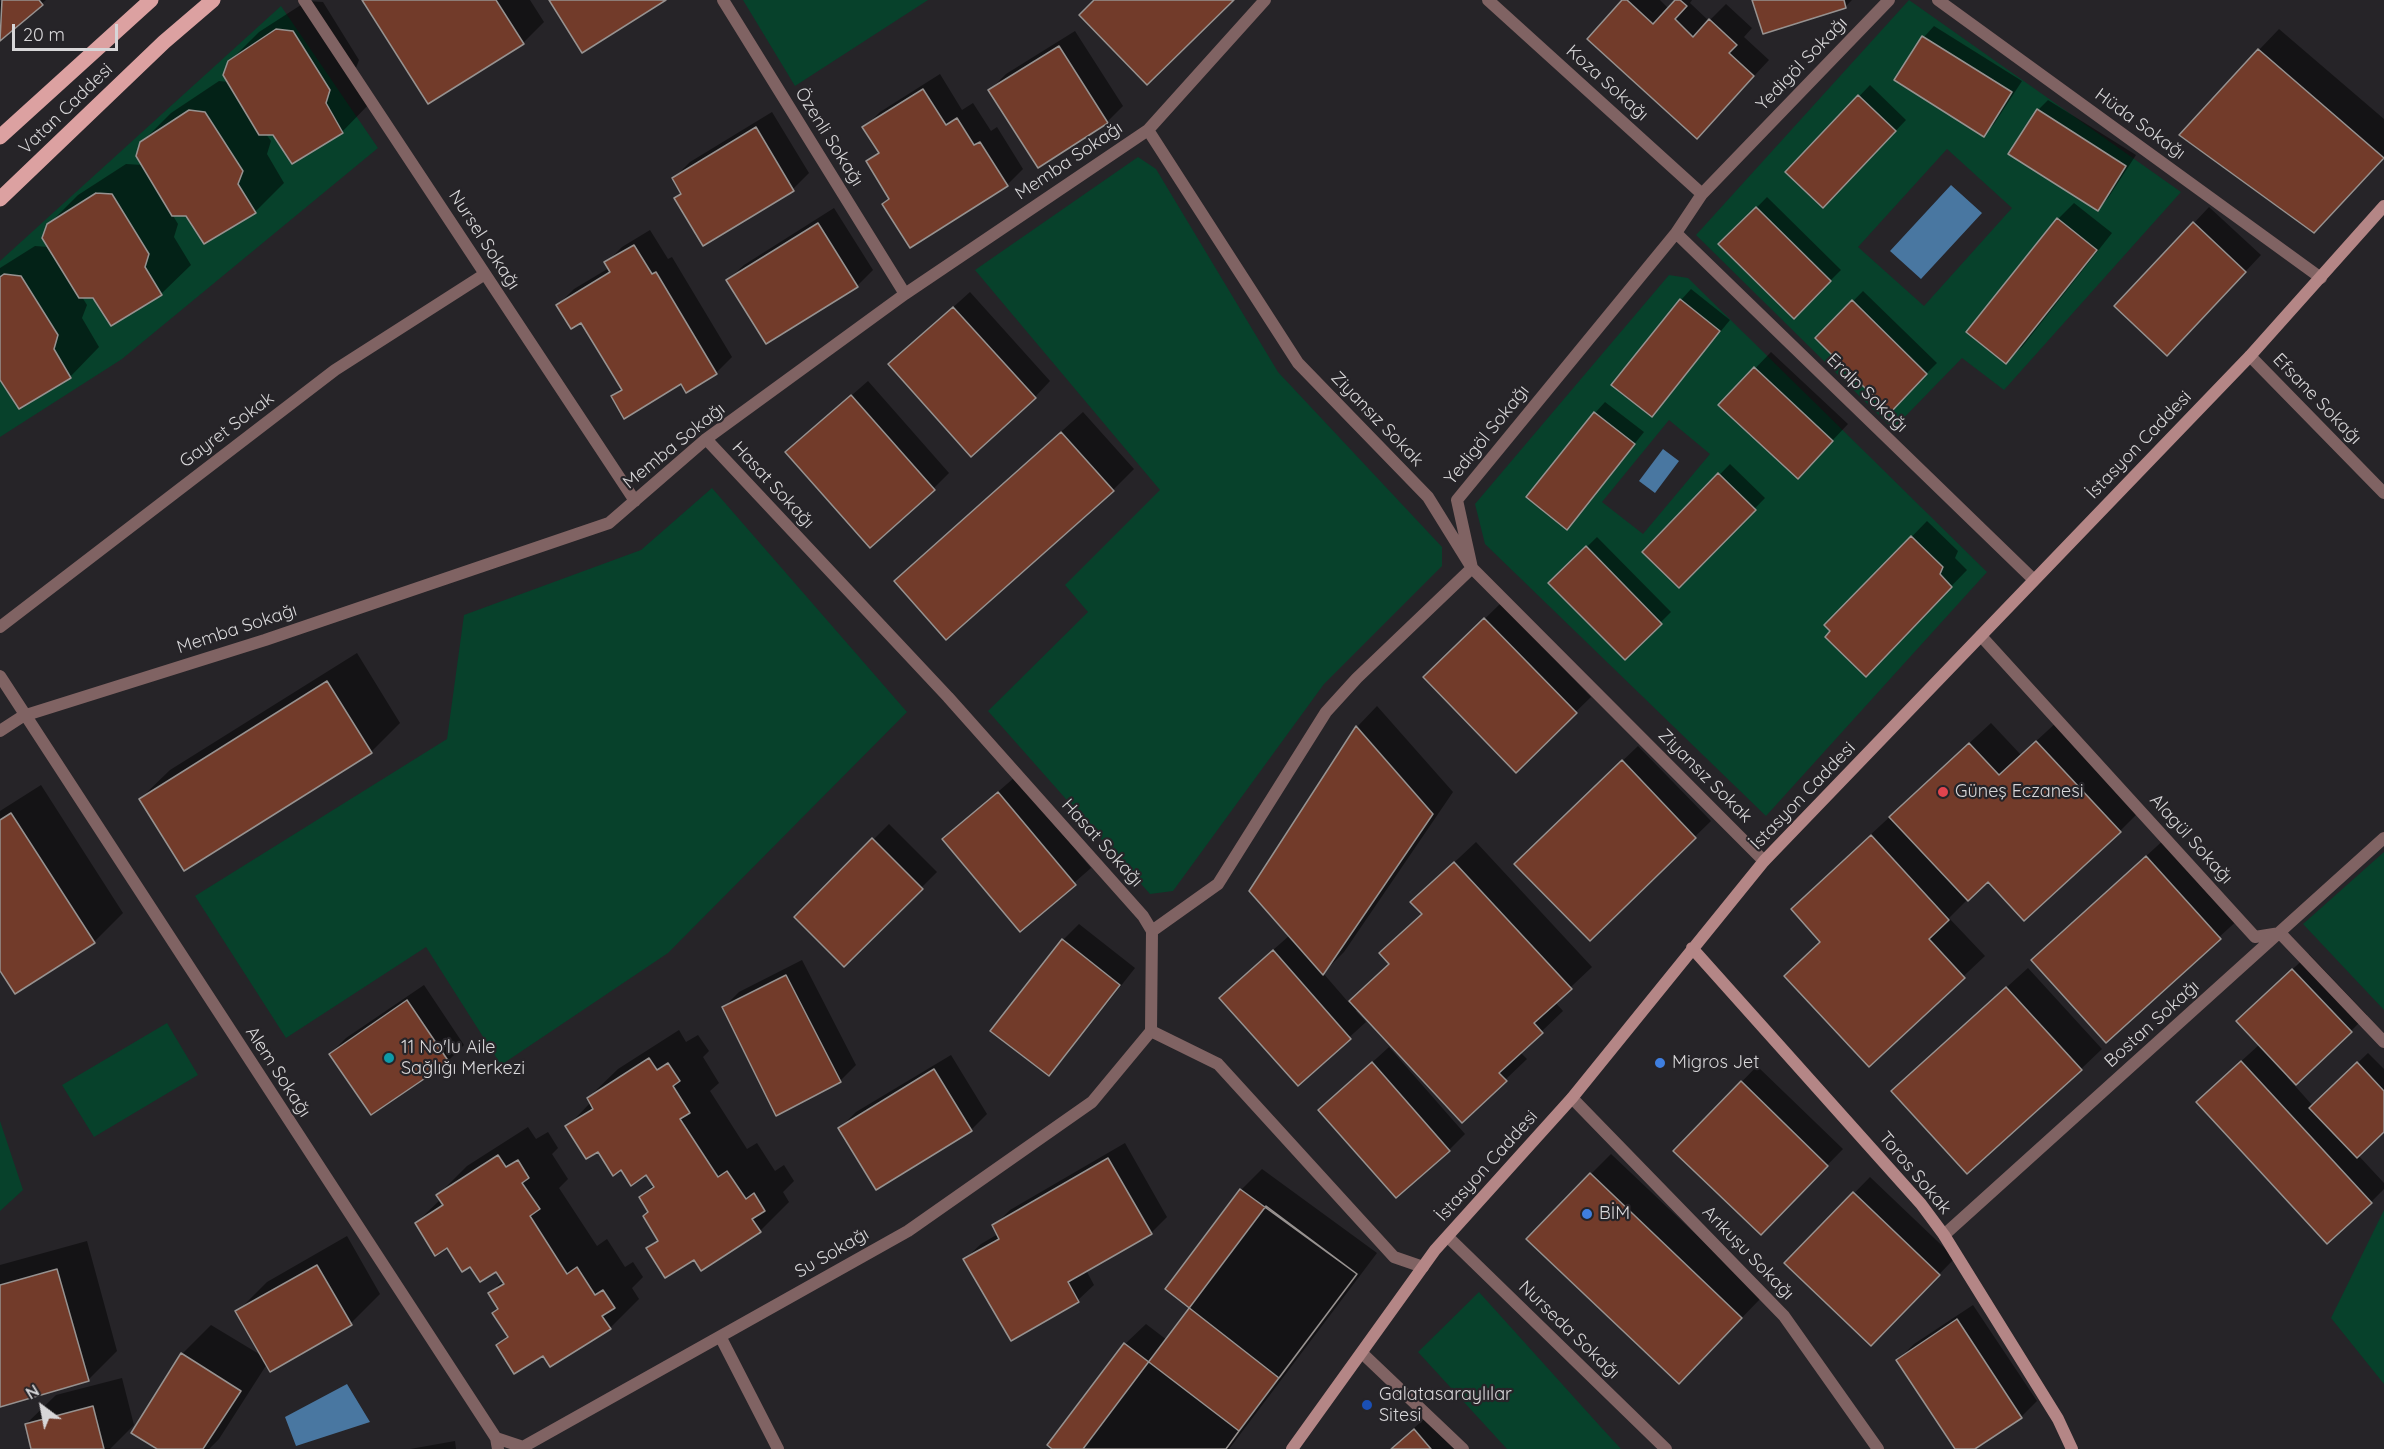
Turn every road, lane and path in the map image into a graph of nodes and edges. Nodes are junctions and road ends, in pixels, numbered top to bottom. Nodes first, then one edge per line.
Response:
1 (151, 0) edge
2 (213, 0) edge
3 (304, 0) edge
4 (723, 0) edge
5 (1265, 0) edge
6 (1488, 0) edge
7 (1889, 0) edge
8 (1938, 0) edge
9 (1148, 130) junction
10 (0, 137) edge
11 (1702, 194) junction
12 (0, 199) edge
13 (2384, 206) edge
14 (1676, 233) junction
15 (485, 274) junction
16 (2321, 278) junction
17 (905, 294) junction
18 (2250, 356) junction
19 (706, 439) junction
20 (2384, 493) edge
21 (635, 501) junction
22 (1472, 568) junction
23 (2033, 579) junction
24 (0, 627) edge
25 (1981, 636) junction
26 (0, 676) edge
27 (23, 716) junction
28 (0, 731) edge
29 (2384, 838) edge
30 (1764, 861) junction
31 (1152, 931) junction
32 (2280, 933) junction
33 (1692, 948) junction
34 (1151, 1031) junction
35 (2384, 1042) edge
36 (1572, 1098) junction
37 (1944, 1235) junction
38 (1448, 1237) junction
39 (1423, 1267) junction
40 (721, 1338) junction
41 (1362, 1353) junction
42 (497, 1444) edge
43 (778, 1449) edge
44 (1292, 1449) edge
45 (1463, 1449) edge
46 (1666, 1449) edge
47 (1878, 1449) edge
48 (2072, 1449) edge

1 - 10 main road, Vatan Caddesi
2 - 12 main road, Vatan Caddesi
3 - 15 street, Nursel Sokağı
4 - 17 street, Özenli Sokağı
5 - 9 street, Memba Sokağı
6 - 11 street, Koza Sokağı
7 - 11 street, Yedigöl Sokağı
8 - 16 street, Hüda Sokağı
9 - 17 street, Memba Sokağı
9 - 22 street, Ziyansız Sokak
11 - 14 street, Yedigöl Sokağı
13 - 16 street, İstasyon Caddesi
14 - 22 street, Yedigöl Sokağı
14 - 23 street, Eralp Sokağı
15 - 21 street, Nursel Sokağı
15 - 24 street, Gayret Sokak
16 - 18 street, İstasyon Caddesi
17 - 19 street, Memba Sokağı
18 - 20 street, Efsane Sokağı
18 - 23 street, İstasyon Caddesi
19 - 21 street, Memba Sokağı
19 - 31 street, Hasat Sokağı
21 - 27 street, Memba Sokağı
22 - 30 street, Ziyansız Sokak
22 - 31 street
23 - 25 street, İstasyon Caddesi
25 - 30 street, İstasyon Caddesi
25 - 32 street, Alagül Sokağı
26 - 27 street, Alem Sokağı
27 - 28 street, Memba Sokağı
27 - 42 street, Alem Sokağı
29 - 32 street, Bostan Sokağı
30 - 33 street, İstasyon Caddesi
31 - 34 street
32 - 35 street
32 - 37 street, Bostan Sokağı
33 - 36 street, İstasyon Caddesi
33 - 37 street, Toros Sokak
34 - 39 street
34 - 40 street, Su Sokağı
36 - 38 street, İstasyon Caddesi
36 - 47 street, Arıkuşu Sokağı
37 - 48 street, Toros Sokak
38 - 39 street, İstasyon Caddesi
38 - 46 street, Nurseda Sokağı
39 - 41 street, İstasyon Caddesi
40 - 42 street, Su Sokağı
40 - 43 street
41 - 44 street, İstasyon Caddesi
41 - 45 street

